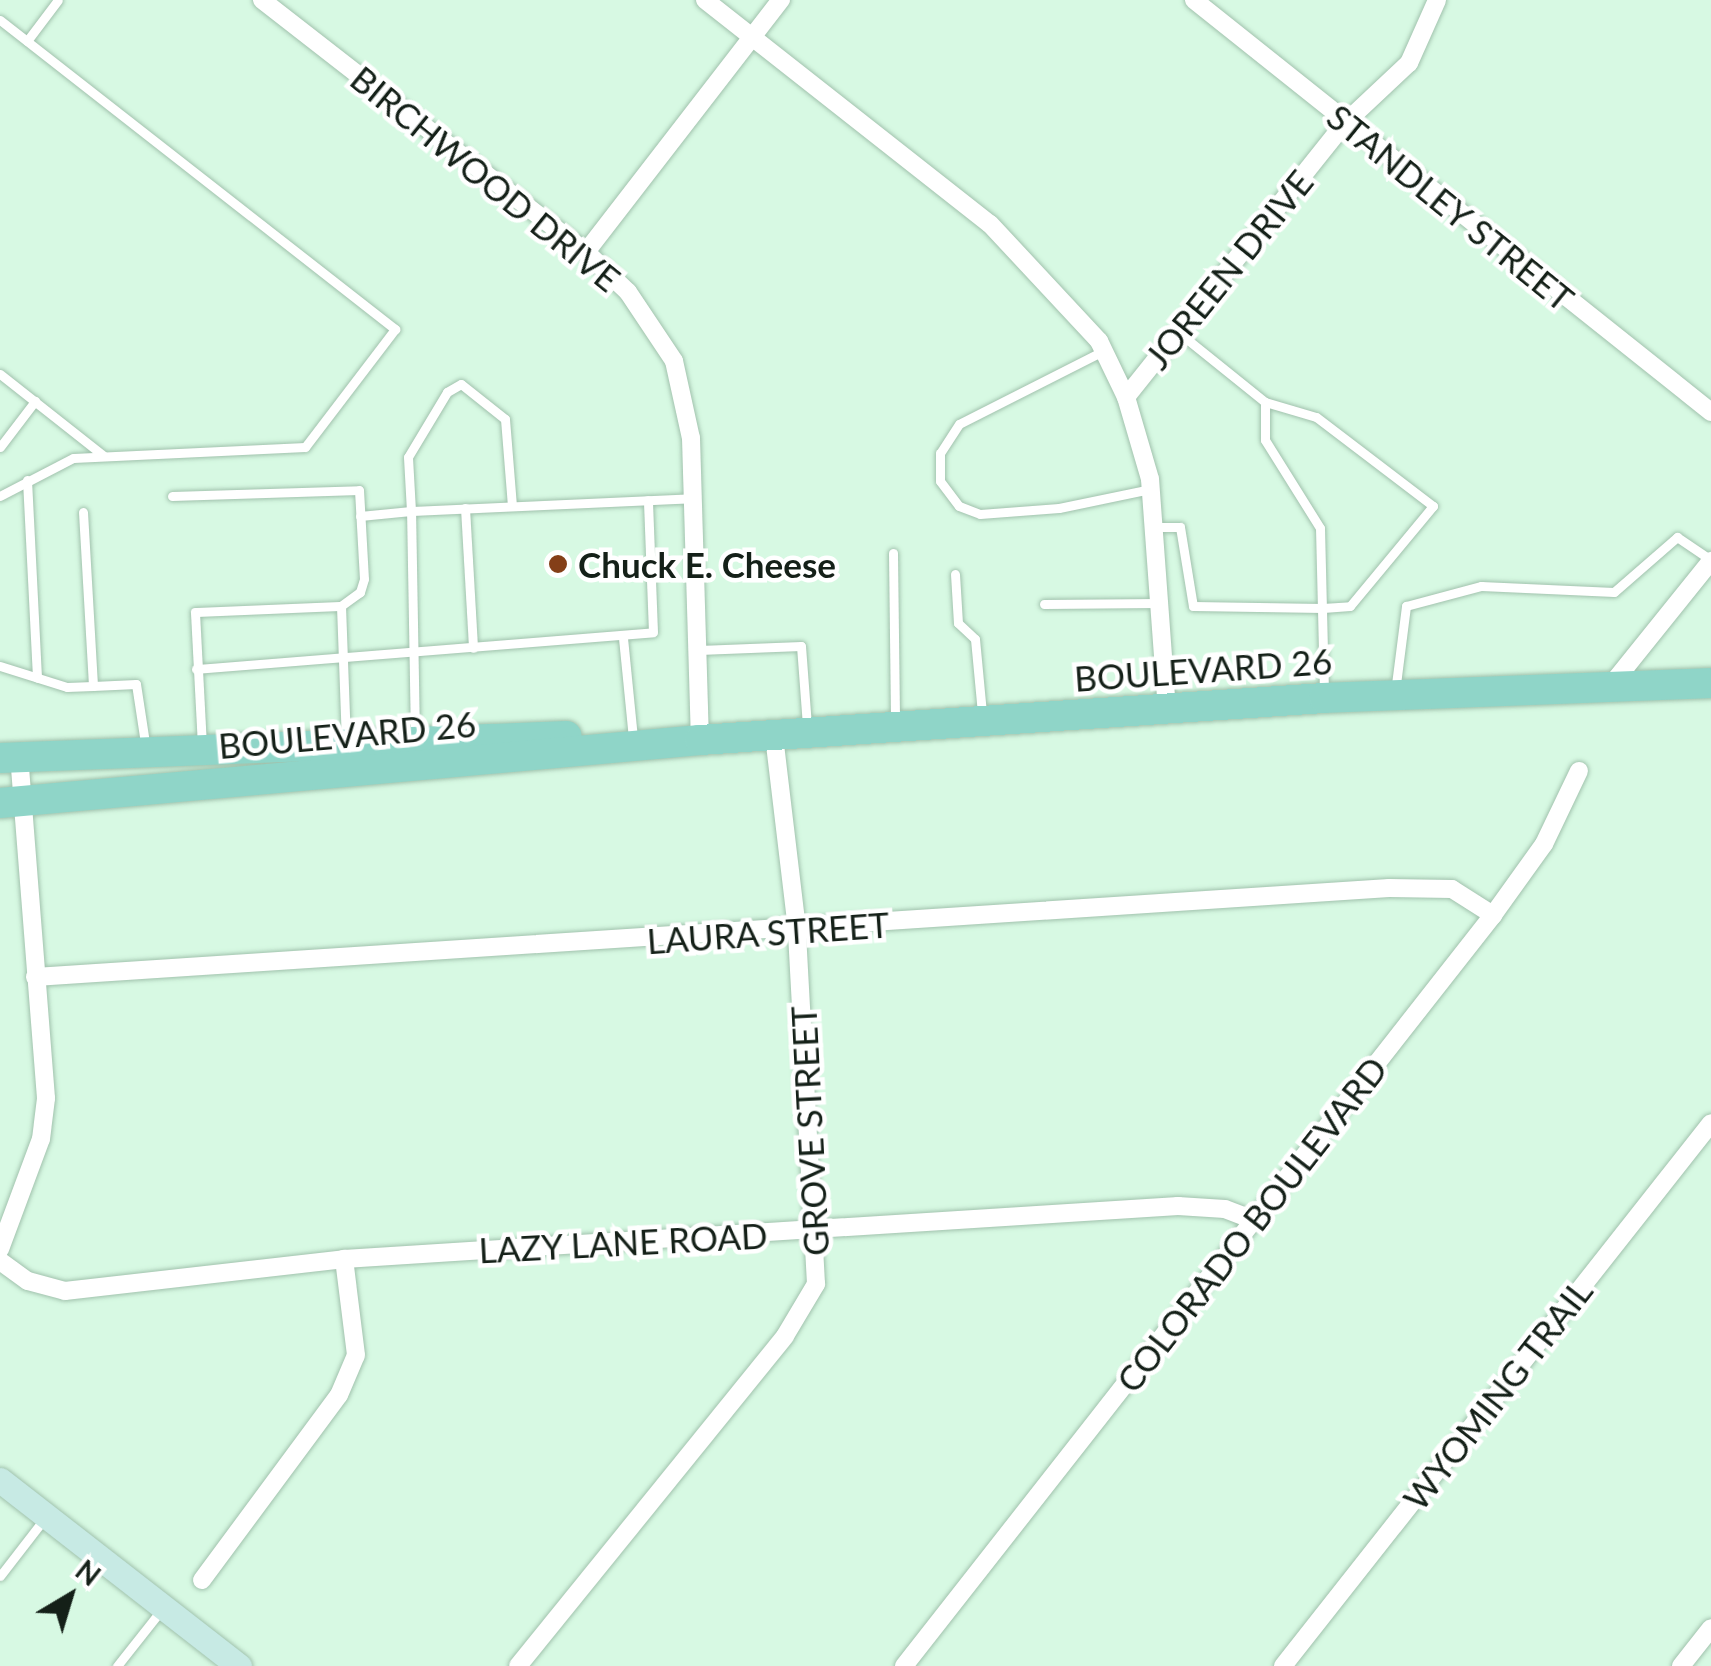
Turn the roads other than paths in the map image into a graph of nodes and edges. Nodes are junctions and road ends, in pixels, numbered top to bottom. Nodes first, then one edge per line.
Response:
1 (58, 0) edge
2 (262, 0) edge
3 (705, 0) edge
4 (781, 0) edge
5 (1194, 0) edge
6 (1437, 0) edge
7 (0, 20) edge
8 (752, 38) junction
9 (28, 41) junction
10 (1344, 123) junction
11 (586, 252) junction
12 (1178, 332) junction
13 (1103, 351) junction
14 (0, 374) edge
15 (1126, 397) junction
16 (35, 402) junction
17 (1265, 402) junction
18 (1711, 412) edge
19 (0, 447) edge
20 (104, 456) junction
21 (27, 480) junction
22 (1152, 489) junction
23 (0, 496) edge
24 (172, 496) dead end
25 (693, 498) junction
26 (648, 500) junction
27 (512, 506) junction
28 (465, 508) junction
29 (411, 511) junction
30 (83, 512) dead end
31 (360, 516) junction
32 (1158, 527) junction
33 (893, 553) dead end
34 (1711, 561) edge
35 (954, 574) dead end
36 (1162, 603) junction
37 (1044, 604) dead end
38 (341, 606) junction
39 (1323, 608) junction
40 (622, 638) junction
41 (473, 648) junction
42 (699, 650) junction
43 (413, 652) junction
44 (342, 658) junction
45 (0, 666) edge
46 (196, 668) junction
47 (37, 678) junction
48 (1711, 683) edge
49 (1612, 684) junction
50 (93, 686) junction
51 (1395, 694) junction
52 (1324, 698) junction
53 (1167, 708) junction
54 (983, 721) junction
55 (895, 727) junction
56 (807, 733) junction
57 (774, 735) junction
58 (633, 738) junction
59 (414, 740) junction
60 (700, 740) junction
61 (346, 743) junction
62 (202, 749) junction
63 (146, 752) junction
64 (10, 758) edge
65 (1579, 771) dead end
66 (11, 802) edge
67 (1494, 915) junction
68 (797, 930) junction
69 (35, 977) junction
70 (1711, 1123) edge
71 (1253, 1220) junction
72 (816, 1232) junction
73 (0, 1249) edge
74 (344, 1258) junction
75 (0, 1261) edge
76 (0, 1480) edge
77 (46, 1517) junction
78 (0, 1576) edge
79 (202, 1580) dead end
80 (164, 1607) junction
81 (1711, 1628) edge
82 (121, 1662) edge
83 (135, 1666) edge
84 (239, 1666) edge
85 (518, 1666) edge
86 (904, 1666) edge
87 (1283, 1666) edge
88 (1681, 1666) edge

1 - 9 lane
2 - 11 street, BIRCHWOOD DRIVE
3 - 8 street
4 - 8 street
5 - 10 street, STANDLEY STREET
6 - 10 street, JOREEN DRIVE
7 - 9 lane
8 - 11 street
8 - 13 street
9 - 20 lane
10 - 12 street, JOREEN DRIVE
10 - 18 street, STANDLEY STREET
11 - 25 street, BIRCHWOOD DRIVE
12 - 15 street, JOREEN DRIVE
12 - 17 lane
13 - 15 street
13 - 22 lane
14 - 16 lane
15 - 22 street
16 - 19 lane
16 - 20 lane
17 - 39 lane
17 - 39 lane
20 - 21 lane
21 - 23 lane
21 - 47 lane
22 - 32 street
24 - 31 lane
25 - 26 lane
25 - 42 street, BIRCHWOOD DRIVE
26 - 27 lane
26 - 40 lane
27 - 28 lane
27 - 29 lane
28 - 29 lane
28 - 41 lane
29 - 31 lane
29 - 43 lane
30 - 50 lane
31 - 38 lane
32 - 36 street
32 - 39 lane
33 - 55 lane
34 - 49 street
34 - 51 lane
35 - 54 lane
36 - 37 lane
36 - 53 street
38 - 44 lane
38 - 46 lane
39 - 52 lane
40 - 41 lane
40 - 58 lane
41 - 43 lane
42 - 56 lane
42 - 60 street, BIRCHWOOD DRIVE
43 - 44 lane
43 - 59 lane
44 - 46 lane
44 - 61 lane
45 - 47 lane
46 - 62 lane
47 - 50 lane
48 - 49 main road, BOULEVARD 26
49 - 51 main road, BOULEVARD 26
50 - 63 lane
51 - 52 main road, BOULEVARD 26
52 - 53 main road, BOULEVARD 26
53 - 54 main road, BOULEVARD 26
54 - 55 main road, BOULEVARD 26
55 - 56 main road, BOULEVARD 26
56 - 57 main road, BOULEVARD 26
57 - 60 main road, BOULEVARD 26
57 - 68 street, GROVE STREET
58 - 59 main road, BOULEVARD 26
58 - 60 main road, BOULEVARD 26
59 - 61 main road, BOULEVARD 26
60 - 66 main road, BOULEVARD 26
61 - 62 main road, BOULEVARD 26
62 - 63 main road, BOULEVARD 26
63 - 64 main road, BOULEVARD 26
64 - 66 street
65 - 67 street, COLORADO BOULEVARD
66 - 69 street
67 - 68 street, LAURA STREET
67 - 71 street, COLORADO BOULEVARD
68 - 69 street, LAURA STREET
68 - 72 street, GROVE STREET
69 - 73 street
70 - 87 street, WYOMING TRAIL
71 - 72 street, LAZY LANE ROAD
71 - 86 street, COLORADO BOULEVARD
72 - 74 street, LAZY LANE ROAD
72 - 85 street, GROVE STREET
74 - 75 street, LAZY LANE ROAD
74 - 79 street
76 - 77 main road
77 - 78 lane
77 - 80 main road
80 - 82 lane
80 - 84 main road
81 - 88 street
82 - 83 lane

